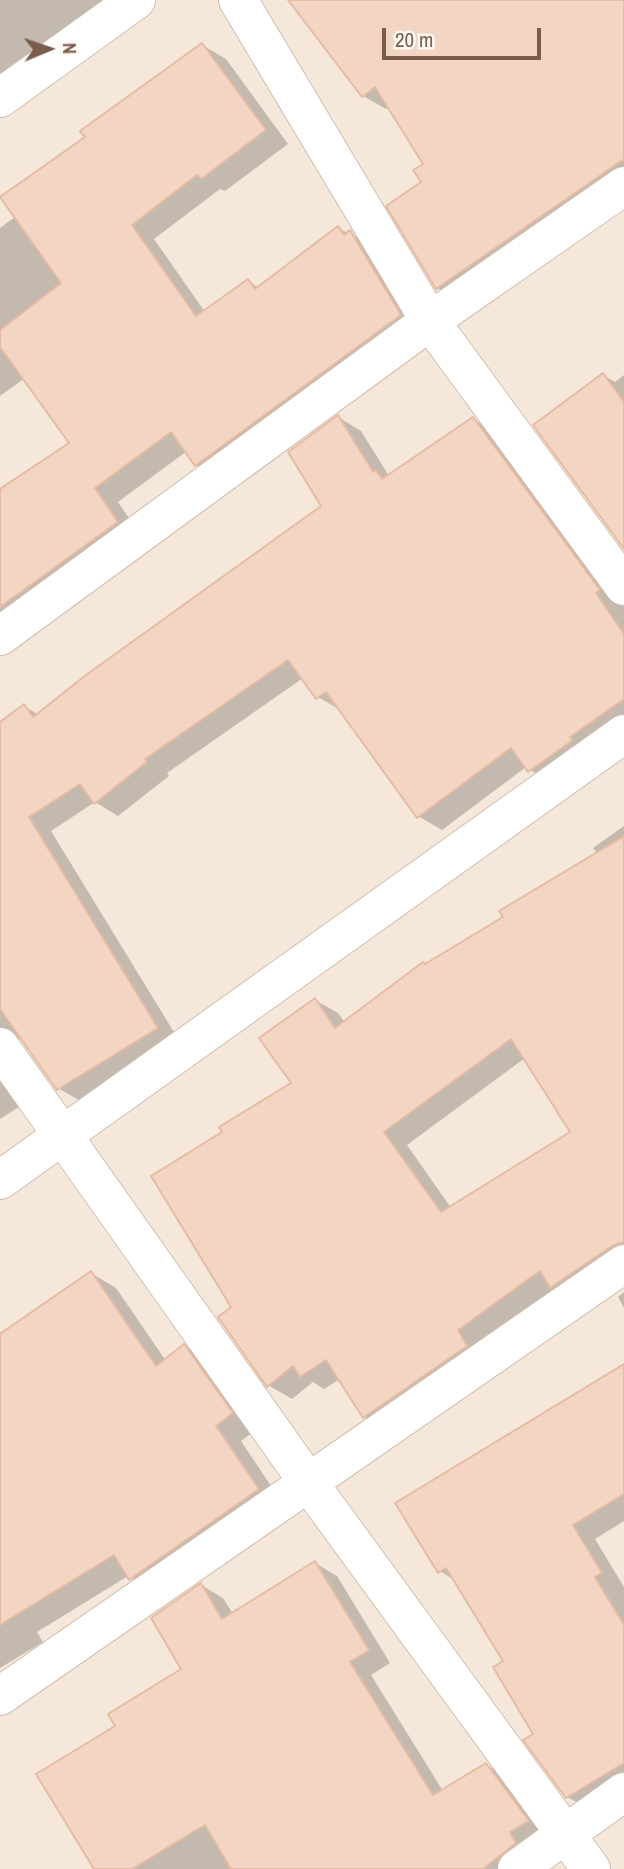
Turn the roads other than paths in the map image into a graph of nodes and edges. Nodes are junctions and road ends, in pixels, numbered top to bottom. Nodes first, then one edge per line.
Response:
1 (136, 0) edge
2 (238, 0) edge
3 (0, 99) edge
4 (624, 186) edge
5 (430, 321) junction
6 (624, 586) edge
7 (0, 636) edge
8 (624, 734) edge
9 (0, 1047) edge
10 (64, 1135) junction
11 (0, 1180) edge
12 (624, 1264) edge
13 (308, 1482) junction
14 (0, 1696) edge
15 (624, 1792) edge
16 (566, 1833) junction
17 (517, 1869) edge
18 (591, 1869) edge

1 - 3 street
2 - 5 street
4 - 5 street
5 - 6 street
5 - 7 street
8 - 10 street
9 - 10 street
10 - 11 street
10 - 13 street
12 - 13 street
13 - 14 street
13 - 16 street
15 - 16 street
16 - 17 street
16 - 18 street

